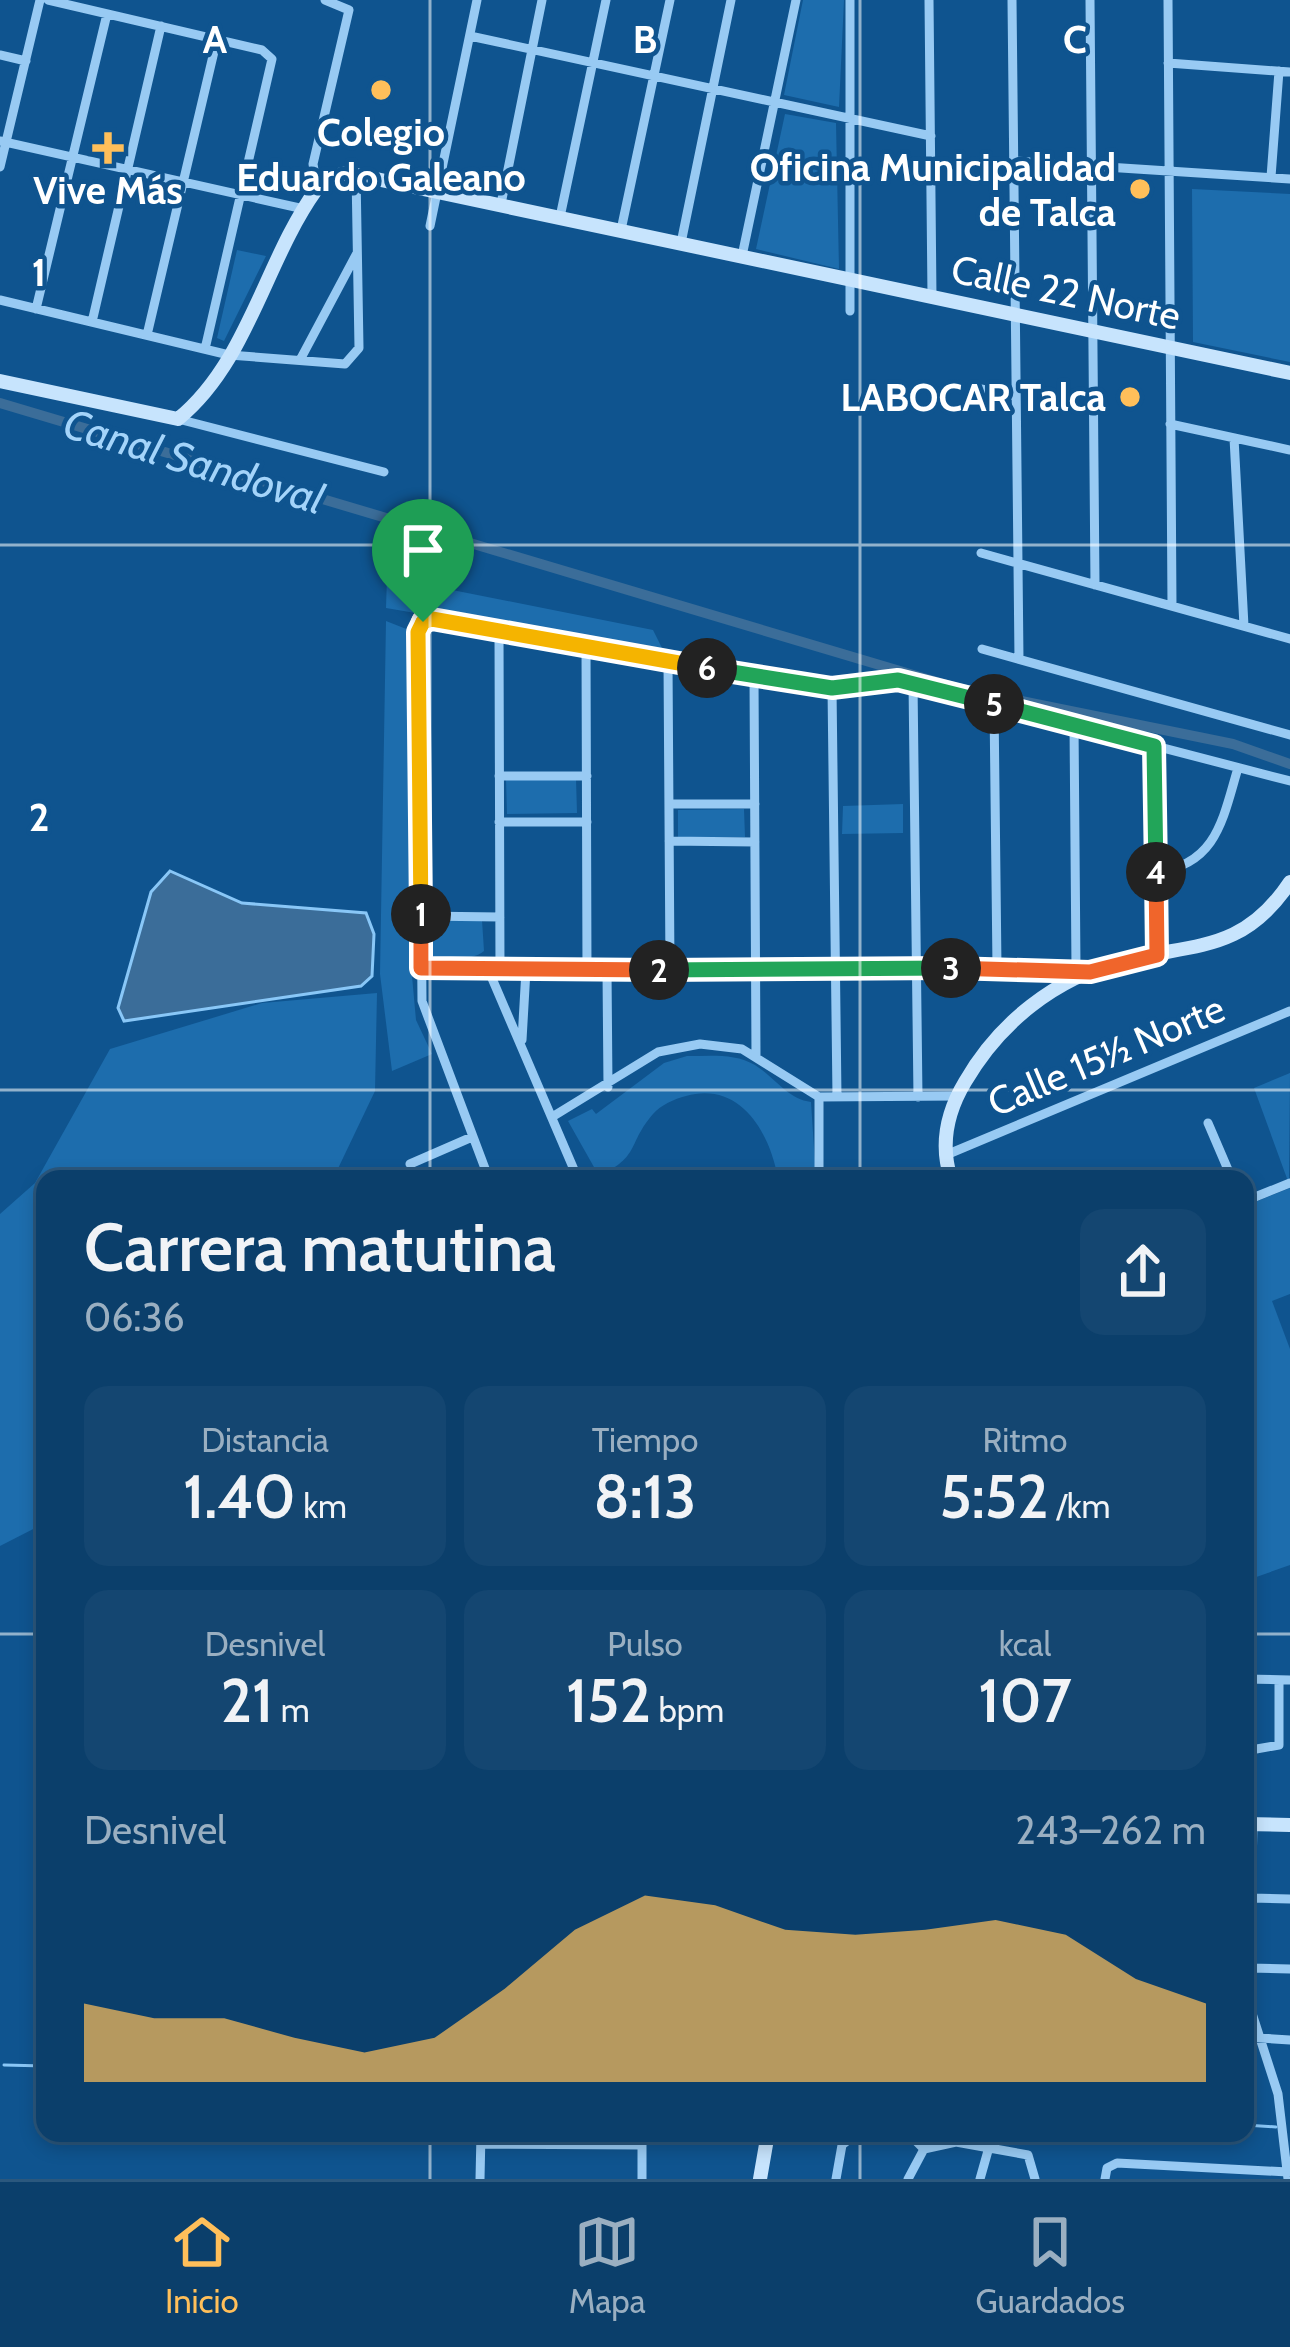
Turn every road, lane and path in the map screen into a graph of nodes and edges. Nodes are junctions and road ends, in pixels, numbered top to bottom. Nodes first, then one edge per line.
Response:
1 (44, 0) edge
2 (326, 0) edge
3 (477, 0) edge
4 (542, 0) edge
5 (606, 0) edge
6 (670, 0) edge
7 (731, 0) edge
8 (796, 0) edge
9 (850, 0) edge
10 (929, 0) edge
11 (1012, 0) edge
12 (1090, 0) edge
13 (1168, 0) edge
14 (106, 14) junction
15 (161, 26) junction
16 (470, 36) junction
17 (217, 39) junction
18 (531, 50) junction
19 (0, 55) edge
20 (26, 61) junction
21 (593, 63) junction
22 (1168, 63) junction
23 (1284, 72) edge
24 (654, 76) junction
25 (713, 89) junction
26 (776, 103) junction
27 (851, 119) junction
28 (931, 136) junction
29 (3, 140) edge
30 (72, 154) junction
31 (1014, 161) junction
32 (1093, 166) junction
33 (0, 167) edge
34 (128, 167) junction
35 (1169, 170) junction
36 (356, 173) junction
37 (1271, 177) junction
38 (1290, 179) edge
39 (183, 181) junction
40 (317, 188) junction
41 (437, 190) junction
42 (242, 194) junction
43 (501, 204) junction
44 (306, 209) junction
45 (560, 217) junction
46 (430, 226) dead end
47 (621, 230) junction
48 (682, 243) junction
49 (358, 252) junction
50 (742, 256) junction
51 (851, 279) junction
52 (932, 296) junction
53 (0, 300) edge
54 (36, 309) junction
55 (850, 310) dead end
56 (1016, 314) junction
57 (92, 322) junction
58 (1091, 331) junction
59 (147, 335) junction
60 (1171, 348) junction
61 (205, 349) junction
62 (229, 355) junction
63 (300, 360) junction
64 (1290, 373) edge
65 (0, 381) edge
66 (976, 388) dead end
67 (1016, 396) junction
68 (178, 418) junction
69 (1170, 424) junction
70 (1234, 438) junction
71 (1290, 450) edge
72 (384, 472) dead end
73 (981, 553) dead end
74 (1018, 563) junction
75 (1095, 585) junction
76 (1172, 606) junction
77 (1244, 626) junction
78 (499, 632) junction
79 (1290, 639) edge
80 (586, 647) junction
81 (982, 649) dead end
82 (1019, 659) junction
83 (668, 662) junction
84 (754, 677) junction
85 (913, 683) junction
86 (832, 688) junction
87 (994, 704) junction
88 (1074, 724) junction
89 (1290, 735) edge
90 (1154, 746) junction
91 (1238, 768) junction
92 (499, 776) junction
93 (586, 776) junction
94 (1290, 782) edge
95 (669, 804) junction
96 (755, 804) junction
97 (500, 822) junction
98 (587, 822) junction
99 (669, 842) junction
100 (755, 842) junction
101 (1156, 872) junction
102 (1290, 883) edge
103 (421, 916) junction
104 (500, 916) junction
105 (1157, 955) junction
106 (997, 967) junction
107 (421, 968) junction
108 (835, 968) junction
109 (916, 968) junction
110 (756, 969) junction
111 (494, 970) junction
112 (526, 970) junction
113 (587, 970) junction
114 (670, 970) junction
115 (1083, 970) junction
116 (607, 971) junction
117 (1290, 1011) edge
118 (522, 1045) junction
119 (756, 1056) junction
120 (608, 1087) junction
121 (957, 1096) junction
122 (820, 1097) junction
123 (837, 1097) junction
124 (918, 1097) junction
125 (552, 1117) junction
126 (1208, 1123) dead end
127 (472, 1137) junction
128 (945, 1155) junction
129 (410, 1164) dead end
130 (485, 1170) edge
131 (574, 1170) edge
132 (824, 1170) edge
133 (949, 1170) edge
134 (1228, 1170) edge
135 (1290, 1183) edge
136 (1254, 1197) edge
137 (1254, 1679) edge
138 (1284, 1680) edge
139 (1254, 1750) edge
140 (1254, 1824) edge
141 (1290, 1825) edge
142 (1254, 1898) edge
143 (1290, 1899) edge
144 (1254, 1968) edge
145 (1290, 1969) edge
146 (1254, 2037) edge
147 (1290, 2040) edge
148 (1254, 2047) edge
149 (481, 2142) edge
150 (642, 2142) edge
151 (766, 2142) edge
152 (846, 2142) edge
153 (917, 2142) edge
154 (991, 2142) edge
155 (990, 2147) junction
156 (924, 2149) junction
157 (1218, 2175) edge
158 (1288, 2175) edge
159 (480, 2179) edge
160 (642, 2179) edge
161 (760, 2179) edge
162 (836, 2179) edge
163 (908, 2179) edge
164 (980, 2179) edge
165 (1035, 2179) edge
166 (1105, 2179) edge

1 - 14 street
1 - 20 street
2 - 40 street
3 - 16 street
4 - 18 street
5 - 21 street
6 - 24 street
7 - 25 street
8 - 26 street
9 - 27 street
10 - 28 street
11 - 31 street
12 - 32 street
13 - 22 street
14 - 15 street
14 - 30 street
15 - 17 street
15 - 34 street
16 - 18 street
16 - 41 street
17 - 39 street
17 - 42 street
18 - 21 street
18 - 43 street
19 - 20 street
20 - 29 street
21 - 24 street
21 - 45 street
22 - 23 street
22 - 35 street
23 - 37 street
24 - 25 street
24 - 47 street
25 - 26 street
25 - 48 street
26 - 27 street
26 - 50 street
27 - 28 street
27 - 51 street
28 - 52 street
29 - 30 street
29 - 33 street
30 - 34 street
30 - 54 street
31 - 32 street
31 - 56 street
32 - 35 street
32 - 58 street
34 - 39 street
34 - 57 street
35 - 37 street
35 - 60 street
36 - 40 street, Calle 22 Norte
36 - 41 street, Calle 22 Norte
36 - 49 street
37 - 38 street
39 - 42 street
39 - 59 street
40 - 44 street
41 - 43 street, Calle 22 Norte
41 - 46 street
42 - 44 street
42 - 61 street
43 - 45 street, Calle 22 Norte
44 - 62 street
45 - 47 street, Calle 22 Norte
47 - 48 street, Calle 22 Norte
48 - 50 street, Calle 22 Norte
49 - 63 street
49 - 63 street
50 - 51 street, Calle 22 Norte
51 - 52 street, Calle 22 Norte
51 - 55 street
52 - 56 street, Calle 22 Norte
53 - 54 street
54 - 57 street
56 - 58 street, Calle 22 Norte
56 - 67 street
57 - 59 street
58 - 60 street, Calle 22 Norte
58 - 75 street
59 - 61 street
60 - 64 street, Calle 22 Norte
60 - 69 street
61 - 62 street
62 - 63 street
62 - 68 street
65 - 68 street
66 - 67 street
67 - 74 street
68 - 72 street
69 - 70 street
69 - 76 street
70 - 71 street
70 - 77 street
73 - 74 street
74 - 75 street
74 - 82 street
75 - 76 street
76 - 77 street
77 - 79 street
78 - 80 street
78 - 92 street
78 - 103 street
80 - 83 street
80 - 93 street
81 - 82 street
82 - 89 street
83 - 84 street
83 - 95 street
84 - 86 street
84 - 96 street
85 - 86 street
85 - 87 street
85 - 109 street
86 - 108 street
87 - 88 street
87 - 106 street
88 - 90 street
88 - 115 street
90 - 91 street
90 - 101 street
91 - 94 street
91 - 101 street
92 - 93 street
92 - 97 street
93 - 98 street
95 - 96 street
95 - 99 street
96 - 100 street
97 - 98 street
97 - 104 street
98 - 113 street
99 - 100 street
99 - 114 street
100 - 110 street
101 - 105 street
102 - 105 street
103 - 104 street
103 - 107 street
104 - 111 street
105 - 115 street
106 - 109 street
106 - 115 street
107 - 111 street
107 - 127 street
108 - 109 street
108 - 110 street
108 - 123 street
109 - 124 street
110 - 114 street
110 - 119 street
111 - 112 street
111 - 118 street
112 - 113 street
112 - 118 street
113 - 116 street
114 - 116 street
115 - 121 street
116 - 120 street
117 - 128 street, Calle 15½ Norte
118 - 125 street
119 - 120 street
119 - 122 street
120 - 125 street
121 - 124 street
121 - 128 street
122 - 123 street
122 - 132 street
123 - 124 street
125 - 131 street
126 - 134 street
127 - 129 street
127 - 130 street
128 - 133 street
135 - 136 street
137 - 138 street
138 - 139 street
140 - 141 street
142 - 143 street
144 - 145 street
146 - 147 street
148 - 158 street
149 - 159 street
150 - 160 street
151 - 161 street
152 - 162 street
153 - 156 street
154 - 155 street
155 - 156 street
155 - 164 street
155 - 165 street
156 - 163 street
157 - 158 street
157 - 166 street

